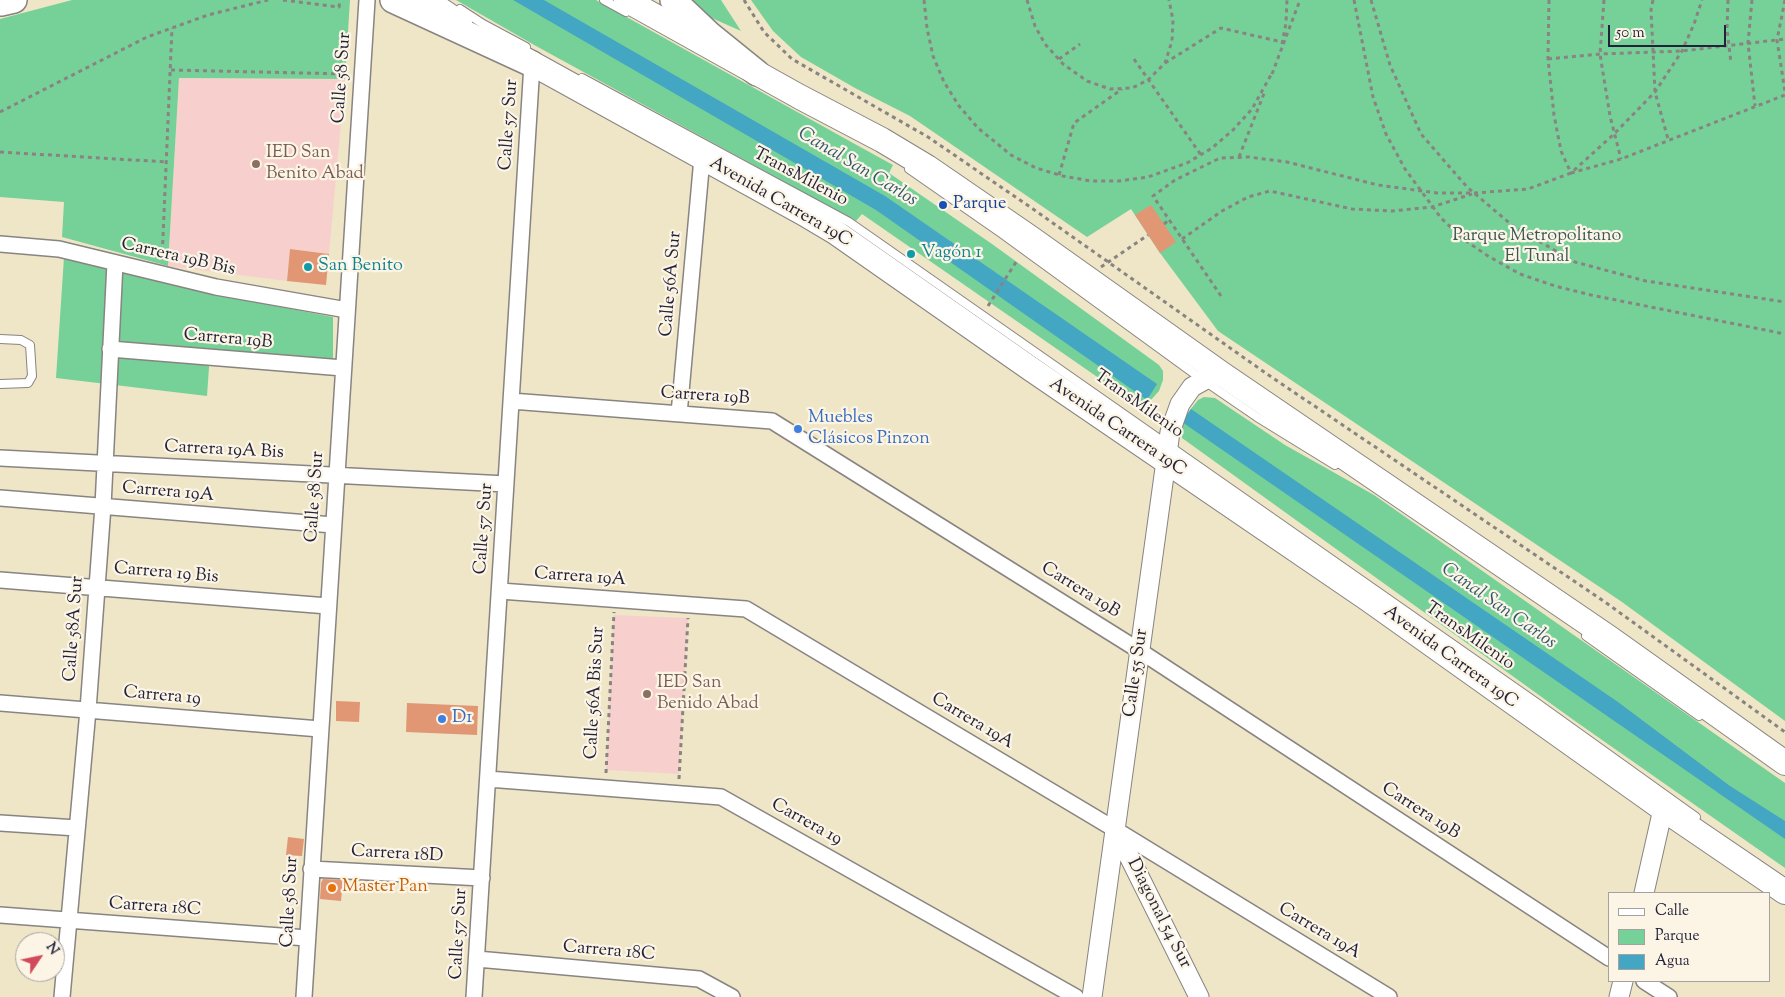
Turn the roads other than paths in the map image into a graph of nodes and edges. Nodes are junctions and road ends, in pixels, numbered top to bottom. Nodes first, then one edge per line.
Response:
1 (367, 0) edge
2 (393, 0) edge
3 (426, 0) edge
4 (604, 0) edge
5 (673, 0) edge
6 (455, 6) dead end
7 (628, 7) edge
8 (534, 58) junction
9 (570, 71) dead end
10 (757, 73) junction
11 (702, 158) junction
12 (905, 167) dead end
13 (0, 244) edge
14 (115, 263) junction
15 (347, 310) junction
16 (0, 339) edge
17 (110, 349) junction
18 (344, 368) junction
19 (1212, 377) junction
20 (0, 384) edge
21 (511, 401) junction
22 (679, 414) junction
23 (1167, 453) junction
24 (0, 458) edge
25 (105, 463) junction
26 (1341, 468) dead end
27 (336, 475) junction
28 (506, 484) junction
29 (0, 498) edge
30 (103, 506) junction
31 (333, 525) junction
32 (0, 580) edge
33 (97, 587) junction
34 (500, 591) junction
35 (328, 606) junction
36 (1577, 630) dead end
37 (1140, 651) junction
38 (0, 703) edge
39 (88, 710) junction
40 (1705, 720) dead end
41 (320, 729) junction
42 (1785, 763) edge
43 (488, 779) junction
44 (1663, 809) junction
45 (0, 823) edge
46 (1706, 825) dead end
47 (77, 828) junction
48 (1116, 830) junction
49 (311, 869) junction
50 (482, 878) junction
51 (1644, 892) edge
52 (1785, 892) edge
53 (0, 915) edge
54 (69, 920) junction
55 (307, 938) junction
56 (1608, 957) edge
57 (477, 959) junction
58 (1623, 982) edge
59 (1646, 982) edge
60 (62, 997) edge
61 (304, 997) edge
62 (474, 997) edge
63 (732, 997) edge
64 (1076, 997) edge
65 (1092, 997) edge
66 (1199, 997) edge
67 (1389, 997) edge
68 (1619, 997) edge
69 (1669, 997) edge

1 - 15 street, Calle 58 Sur
2 - 8 highway
3 - 8 main road, Avenida Carrera 19C
4 - 7 lane
5 - 10 highway
6 - 8 lane
7 - 10 main road
8 - 11 main road, Avenida Carrera 19C
8 - 21 street, Calle 57 Sur
9 - 23 lane, TransMilenio
10 - 19 main road
11 - 22 street, Calle 56A Sur
11 - 23 main road, Avenida Carrera 19C
12 - 19 lane
13 - 14 street, Carrera 19B Bis
14 - 15 street, Carrera 19B Bis
14 - 17 street, Calle 58A Sur
15 - 18 street, Calle 58 Sur
16 - 20 lane
17 - 18 street, Carrera 19B
17 - 25 street, Calle 58A Sur
18 - 27 street, Calle 58 Sur
19 - 23 street, Calle 55 Sur
19 - 26 lane
19 - 42 main road
21 - 22 street, Carrera 19B
21 - 28 street, Calle 57 Sur
22 - 37 street, Carrera 19B
23 - 37 street, Calle 55 Sur
23 - 44 main road, Avenida Carrera 19C
23 - 46 lane, TransMilenio
24 - 25 street, Carrera 19A Bis
25 - 27 street, Carrera 19A Bis
25 - 30 street, Calle 58A Sur
27 - 28 street, Carrera 19A Bis
27 - 31 street, Calle 58 Sur
28 - 34 street, Calle 57 Sur
29 - 30 street, Carrera 19A
30 - 31 street, Carrera 19A
30 - 33 street, Calle 58A Sur
31 - 35 street, Calle 58 Sur
32 - 33 street, Carrera 19 Bis
33 - 35 street, Carrera 19 Bis
33 - 39 street, Calle 58A Sur
34 - 43 street, Calle 57 Sur
34 - 48 street, Carrera 19A
35 - 41 street, Calle 58 Sur
36 - 40 lane
37 - 48 street, Calle 55 Sur
37 - 56 street, Carrera 19B
38 - 39 street, Carrera 19
39 - 41 street, Carrera 19
39 - 47 street, Calle 58A Sur
41 - 49 street, Calle 58 Sur
43 - 50 street, Calle 57 Sur
43 - 64 street, Carrera 19
44 - 51 street
44 - 52 main road, Avenida Carrera 19C
45 - 47 street
47 - 54 street, Calle 58A Sur
48 - 65 street, Calle 55 Sur
48 - 66 street, Diagonal 54 Sur
48 - 67 street, Carrera 19A
49 - 50 street, Carrera 18D
49 - 55 street, Calle 58 Sur
50 - 57 street, Calle 57 Sur
53 - 54 street, Carrera 18C
54 - 55 street, Carrera 18C
54 - 60 street, Calle 58A Sur
55 - 61 street, Calle 58 Sur
57 - 62 street, Calle 57 Sur
57 - 63 street, Carrera 18C
58 - 68 street
59 - 69 street

